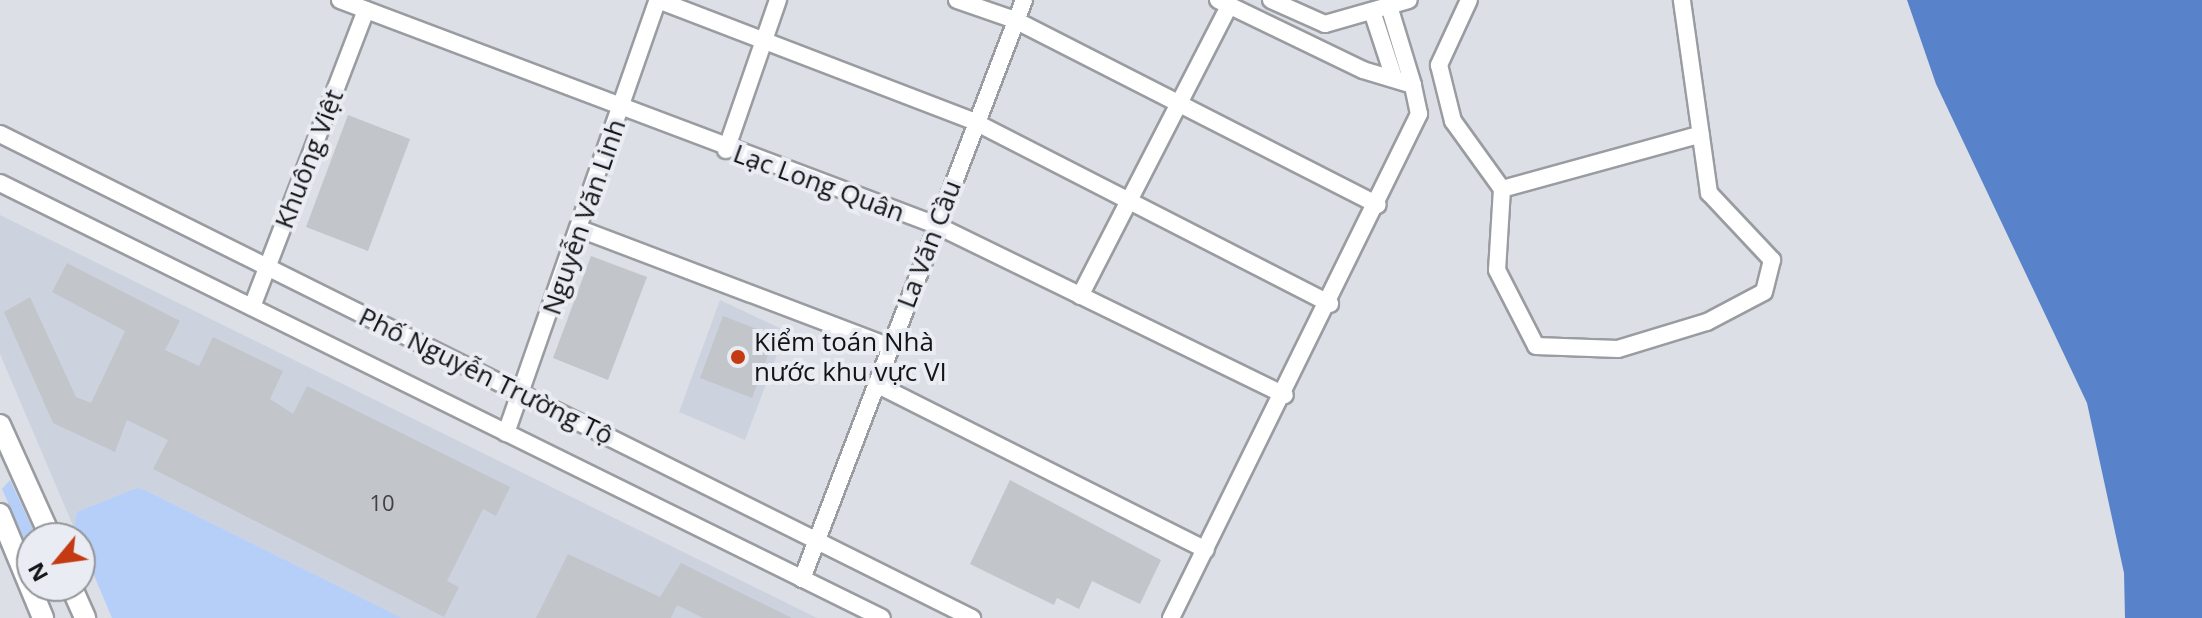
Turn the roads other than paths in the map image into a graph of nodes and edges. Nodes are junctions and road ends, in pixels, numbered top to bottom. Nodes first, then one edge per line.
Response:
1 (340, 0) edge
2 (658, 0) edge
3 (778, 0) edge
4 (957, 0) edge
5 (1024, 0) edge
6 (1271, 0) edge
7 (1409, 0) edge
8 (1469, 0) edge
9 (1682, 0) edge
10 (1223, 3) edge
11 (1380, 9) junction
12 (366, 10) junction
13 (1015, 20) junction
14 (770, 40) junction
15 (1394, 78) junction
16 (1413, 85) junction
17 (1178, 105) junction
18 (621, 111) junction
19 (975, 122) junction
20 (0, 134) edge
21 (1701, 134) junction
22 (726, 150) junction
23 (0, 183) edge
24 (1502, 189) junction
25 (1129, 201) junction
26 (1378, 205) junction
27 (936, 225) junction
28 (580, 229) junction
29 (268, 268) junction
30 (1080, 296) junction
31 (1330, 304) junction
32 (252, 307) junction
33 (890, 347) junction
34 (876, 384) junction
35 (523, 394) junction
36 (1285, 395) junction
37 (0, 425) edge
38 (506, 433) junction
39 (4, 448) edge
40 (0, 514) edge
41 (43, 522) edge
42 (817, 541) junction
43 (1206, 550) junction
44 (802, 579) junction
45 (43, 618) edge
46 (882, 618) edge
47 (972, 618) edge
48 (1171, 618) edge

1 - 12 street, Lạc Long Quân
2 - 14 street
2 - 18 street, Nguyễn Văn Linh
3 - 14 street
4 - 13 street
5 - 13 street, La Văn Cầu
6 - 11 street
7 - 11 street
8 - 24 street
9 - 21 street
10 - 15 street
10 - 17 street
11 - 15 street
11 - 16 street
12 - 18 street, Lạc Long Quân
12 - 29 street, Khuông Việt
13 - 17 street
13 - 19 street, La Văn Cầu
14 - 19 street
14 - 22 street
15 - 16 street
16 - 26 street
17 - 25 street
17 - 26 street
18 - 22 street, Lạc Long Quân
18 - 28 street, Nguyễn Văn Linh
19 - 25 street
19 - 27 street, La Văn Cầu
20 - 29 street, Phố Nguyễn Trường Tộ
21 - 24 street
21 - 24 street
22 - 27 street, Lạc Long Quân
23 - 32 street, Phố Nguyễn Trường Tộ
25 - 30 street
25 - 31 street
26 - 31 street
27 - 30 street, Lạc Long Quân
27 - 33 street, La Văn Cầu
28 - 33 street
28 - 35 street, Nguyễn Văn Linh
29 - 32 street, Khuông Việt
29 - 35 street, Phố Nguyễn Trường Tộ
30 - 36 street, Lạc Long Quân
31 - 36 street
32 - 38 street, Phố Nguyễn Trường Tộ
33 - 34 street, La Văn Cầu
34 - 42 street, La Văn Cầu
34 - 43 street
35 - 38 street, Nguyễn Văn Linh
35 - 42 street, Phố Nguyễn Trường Tộ
36 - 43 street
37 - 39 main road
38 - 44 street, Phố Nguyễn Trường Tộ
39 - 41 main road
40 - 45 main road
42 - 44 street, La Văn Cầu
42 - 47 street, Phố Nguyễn Trường Tộ
43 - 48 street
44 - 46 street, Phố Nguyễn Trường Tộ

